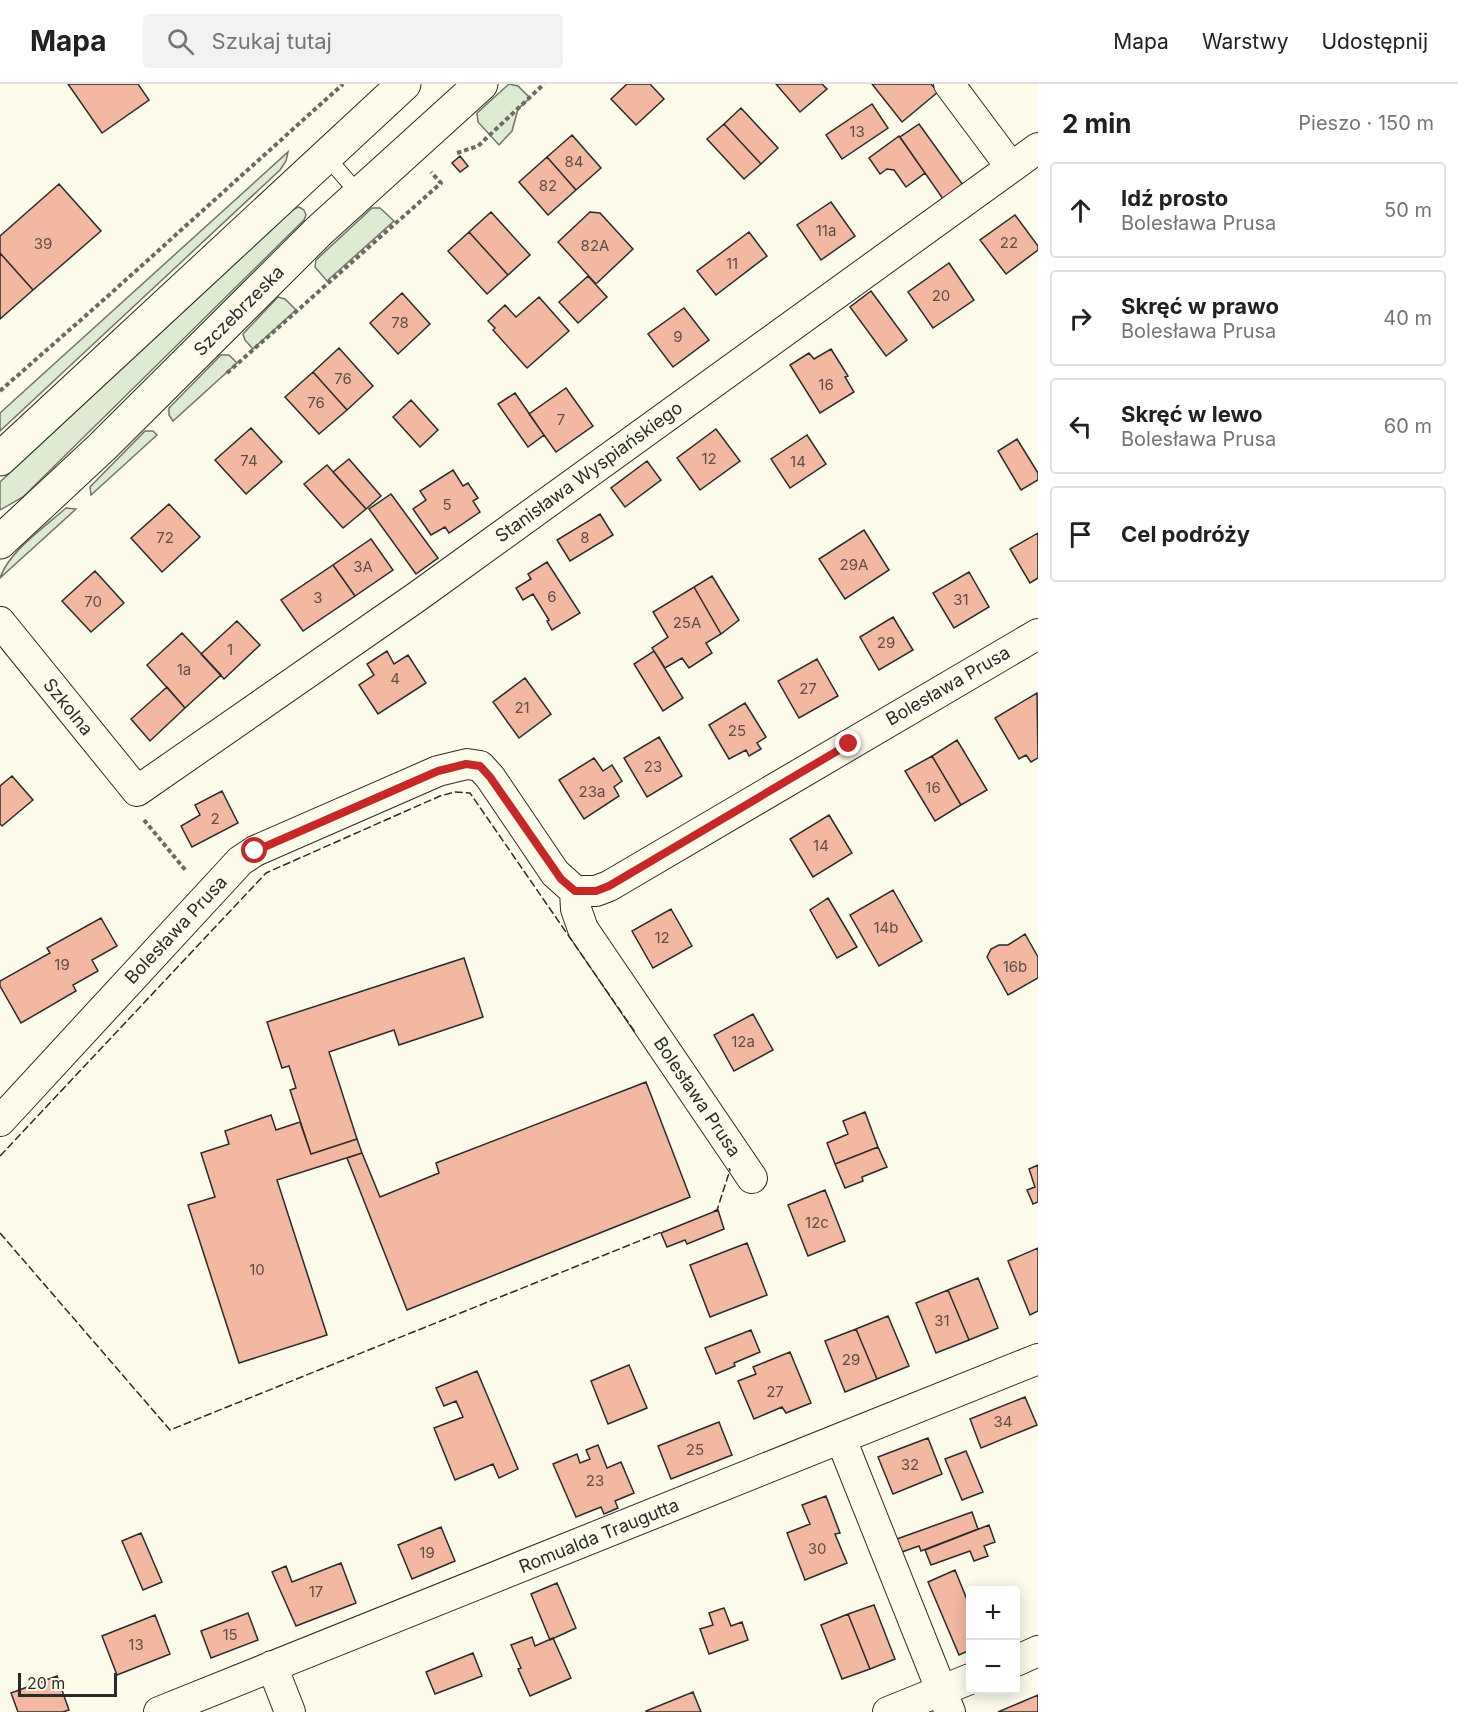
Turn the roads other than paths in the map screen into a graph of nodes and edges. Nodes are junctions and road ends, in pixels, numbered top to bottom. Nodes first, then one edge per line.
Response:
1 (404, 84) edge
2 (480, 84) edge
3 (949, 84) edge
4 (1038, 148) edge
5 (326, 156) junction
6 (1011, 167) junction
7 (359, 194) junction
8 (0, 459) edge
9 (0, 542) edge
10 (0, 622) edge
11 (1038, 634) edge
12 (136, 791) joint
13 (575, 891) junction
14 (0, 1121) edge
15 (752, 1178) dead end
16 (1038, 1359) edge
17 (841, 1439) junction
18 (1038, 1651) edge
19 (1020, 1658) edge
20 (272, 1666) junction
21 (966, 1683) edge
22 (946, 1701) edge
23 (159, 1712) edge
24 (290, 1712) edge
25 (888, 1712) edge

1 - 5 main road
2 - 7 main road, Szczebrzeska
3 - 6 street
4 - 6 street, Stanisława Wyspiańskiego
5 - 7 lane
5 - 8 main road
6 - 12 street, Stanisława Wyspiańskiego
7 - 9 main road, Szczebrzeska
10 - 12 street, Szkolna
11 - 13 street, Bolesława Prusa
13 - 14 street, Bolesława Prusa
13 - 15 street, Bolesława Prusa
16 - 17 street, Romualda Traugutta
17 - 20 street, Romualda Traugutta
17 - 22 street
18 - 19 street
20 - 23 street, Romualda Traugutta
20 - 24 street
21 - 22 street
22 - 25 street

